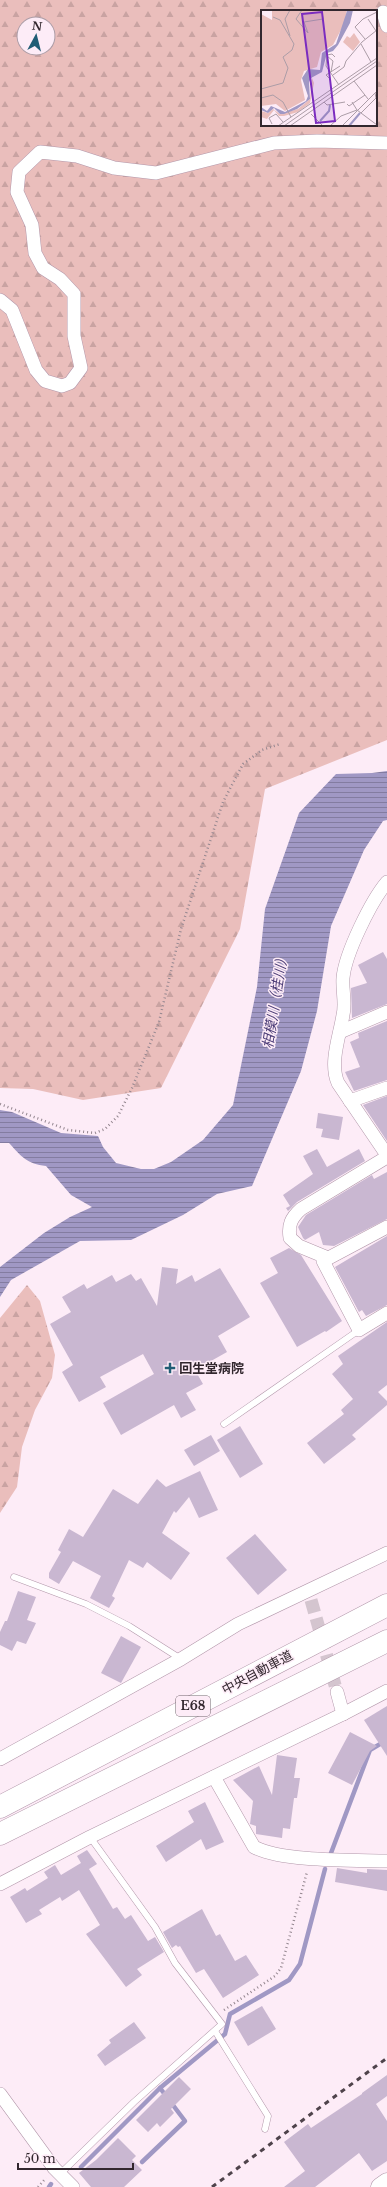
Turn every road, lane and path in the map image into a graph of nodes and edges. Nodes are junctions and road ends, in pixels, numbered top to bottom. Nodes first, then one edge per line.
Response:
1 (383, 12) dead end
2 (387, 26) edge
3 (387, 143) edge
4 (0, 300) edge
5 (280, 744) dead end
6 (386, 886) edge
7 (387, 1012) edge
8 (340, 1032) junction
9 (387, 1088) edge
10 (350, 1101) junction
11 (0, 1104) edge
12 (387, 1156) edge
13 (387, 1227) edge
14 (328, 1258) junction
15 (387, 1313) edge
16 (359, 1330) junction
17 (224, 1424) dead end
18 (387, 1553) edge
19 (14, 1577) dead end
20 (387, 1605) edge
21 (387, 1640) edge
22 (182, 1659) junction
23 (387, 1690) edge
24 (337, 1692) tunnel mouth
25 (343, 1714) junction
26 (0, 1759) edge
27 (214, 1777) junction
28 (0, 1807) edge
29 (0, 1834) edge
30 (90, 1837) junction
31 (315, 1859) junction
32 (387, 1861) edge
33 (0, 1884) edge
34 (220, 2012) dead end
35 (215, 2031) junction
36 (0, 2094) edge
37 (265, 2130) dead end
38 (61, 2173) junction
39 (387, 2182) edge
40 (73, 2187) edge
41 (380, 2187) edge

1 - 2 street
3 - 4 street
5 - 11 path
6 - 8 street
7 - 8 street
8 - 10 street
9 - 10 street
10 - 12 street
12 - 14 street
13 - 14 street
14 - 16 street
15 - 16 street
16 - 17 lane
18 - 22 street
19 - 22 lane
20 - 28 highway, 中央自動車道 / E68
21 - 29 highway, E68
22 - 26 street
23 - 25 street
24 - 25 street
25 - 27 street
27 - 30 street
27 - 31 street
30 - 33 street
30 - 35 lane
31 - 32 street
31 - 34 path
35 - 37 lane
35 - 38 lane
36 - 38 street
38 - 40 street
39 - 41 street

